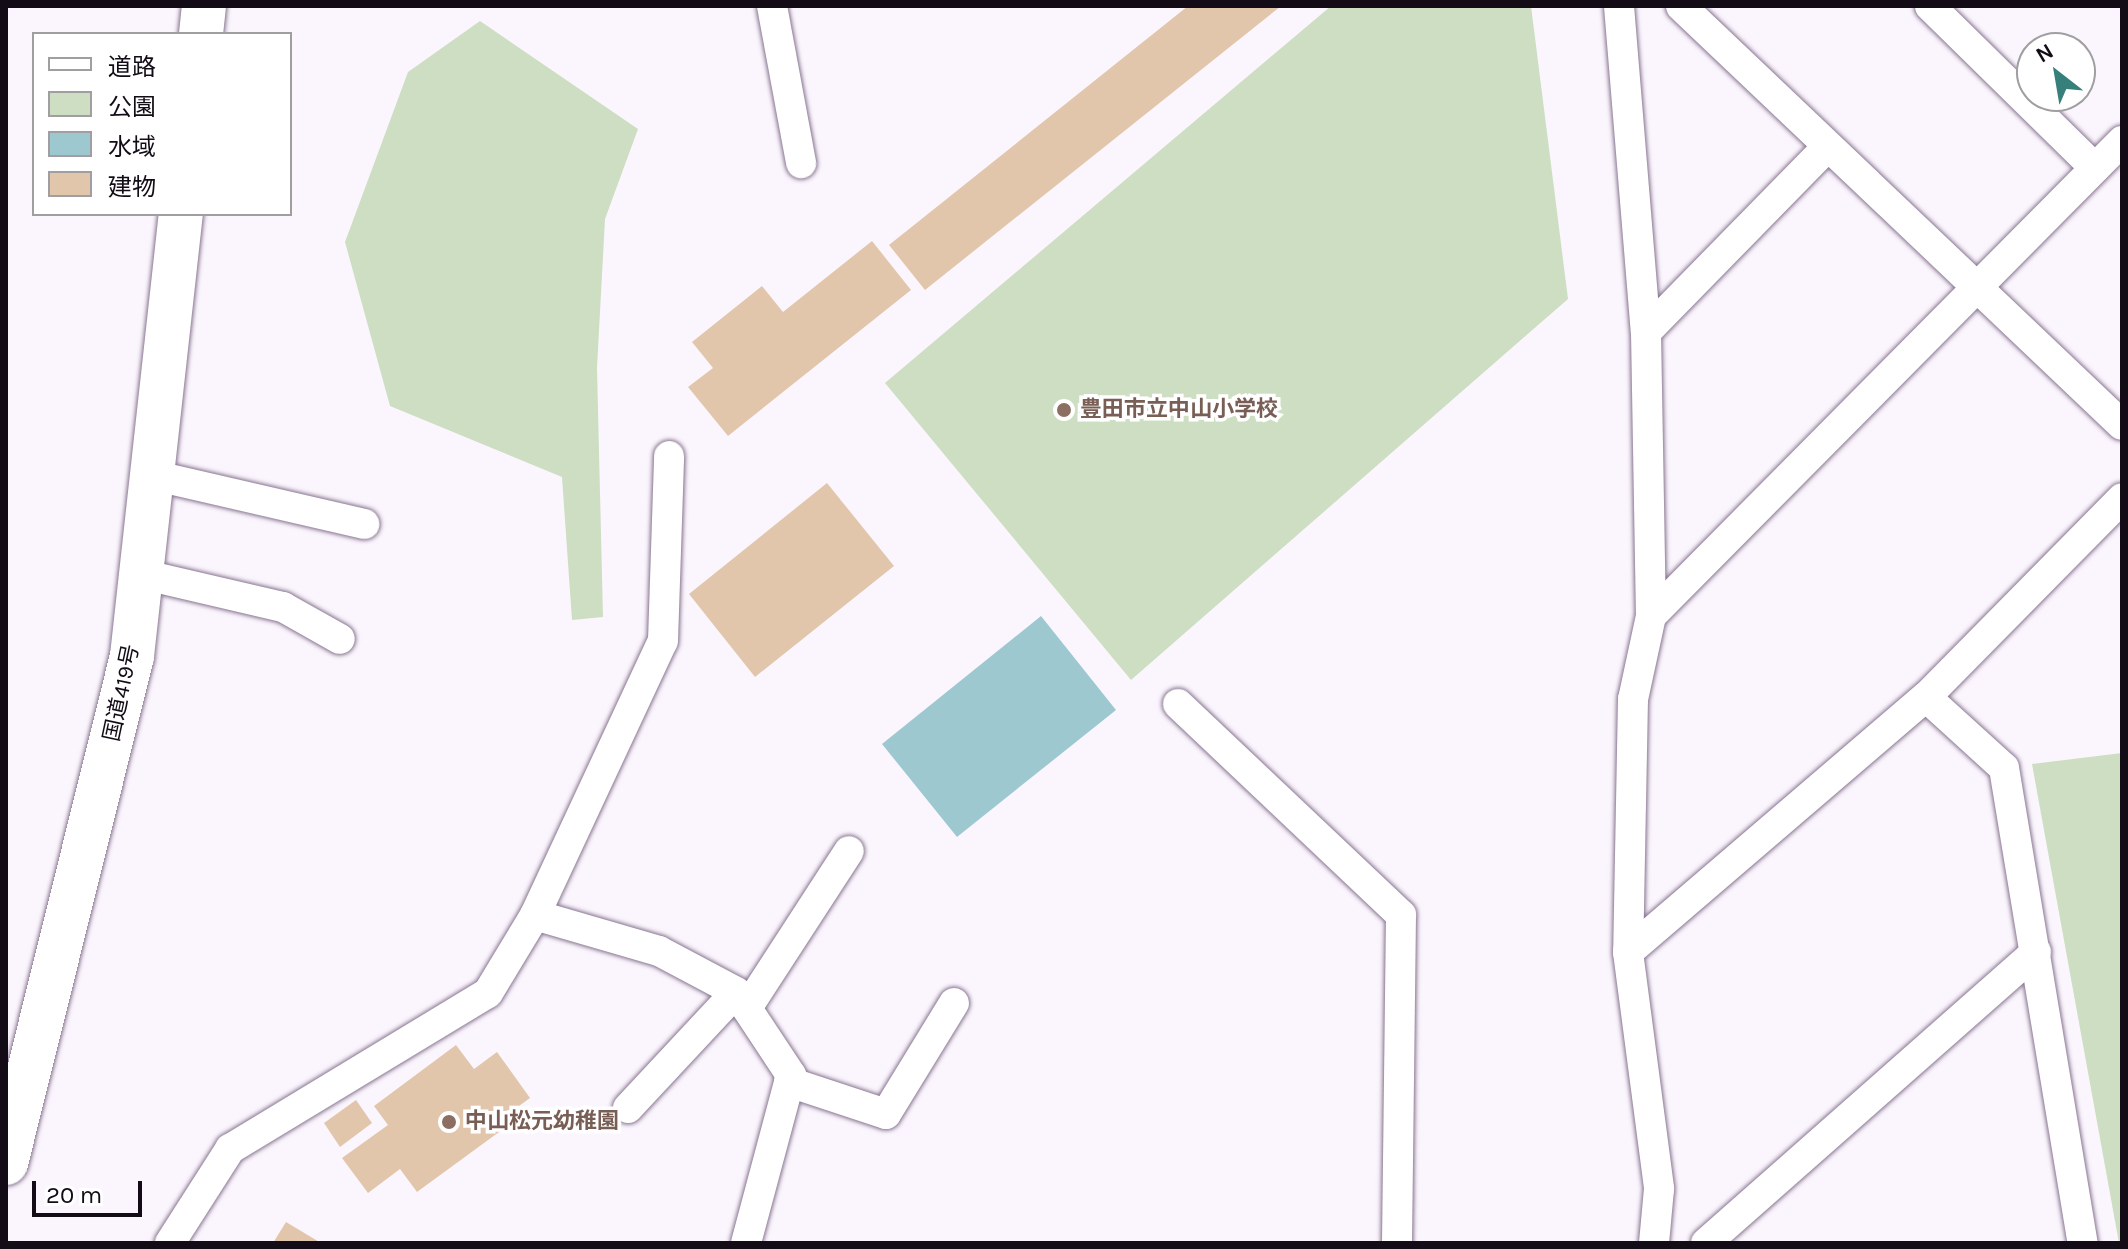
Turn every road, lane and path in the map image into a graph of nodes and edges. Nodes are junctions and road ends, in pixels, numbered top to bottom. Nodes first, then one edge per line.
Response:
1 (204, 6) edge
2 (772, 6) edge
3 (1619, 6) edge
4 (1681, 6) edge
5 (1930, 6) edge
6 (201, 32) edge
7 (2122, 141) edge
8 (1828, 146) junction
9 (801, 163) dead end
10 (2095, 168) junction
11 (181, 216) edge
12 (1978, 289) junction
13 (1646, 332) junction
14 (2122, 425) edge
15 (669, 456) dead end
16 (152, 475) junction
17 (2122, 498) edge
18 (364, 524) dead end
19 (141, 574) junction
20 (1651, 616) junction
21 (340, 639) dead end
22 (1926, 697) junction
23 (1178, 704) dead end
24 (849, 851) dead end
25 (535, 915) junction
26 (1628, 952) junction
27 (2036, 952) junction
28 (741, 1000) junction
29 (954, 1003) dead end
30 (789, 1082) junction
31 (628, 1108) dead end
32 (6, 1163) edge
33 (170, 1243) edge
34 (746, 1243) edge
35 (1397, 1243) edge
36 (1654, 1243) edge
37 (1706, 1243) edge
38 (2083, 1243) edge

1 - 6 highway
2 - 9 street
3 - 13 street
4 - 8 street
5 - 10 street
7 - 10 street
8 - 12 street
8 - 13 street
10 - 12 street
11 - 16 highway, 国道419号
12 - 14 street
12 - 20 street
13 - 20 street
15 - 25 street
16 - 18 street
16 - 19 highway, 国道419号
17 - 22 street
19 - 21 street
19 - 32 highway, 国道419号
20 - 26 street
22 - 26 street
22 - 27 street
23 - 35 street
24 - 28 street
25 - 28 street
25 - 33 street
26 - 36 street
27 - 37 street
27 - 38 street
28 - 30 street
28 - 31 street
29 - 30 street
30 - 34 street

